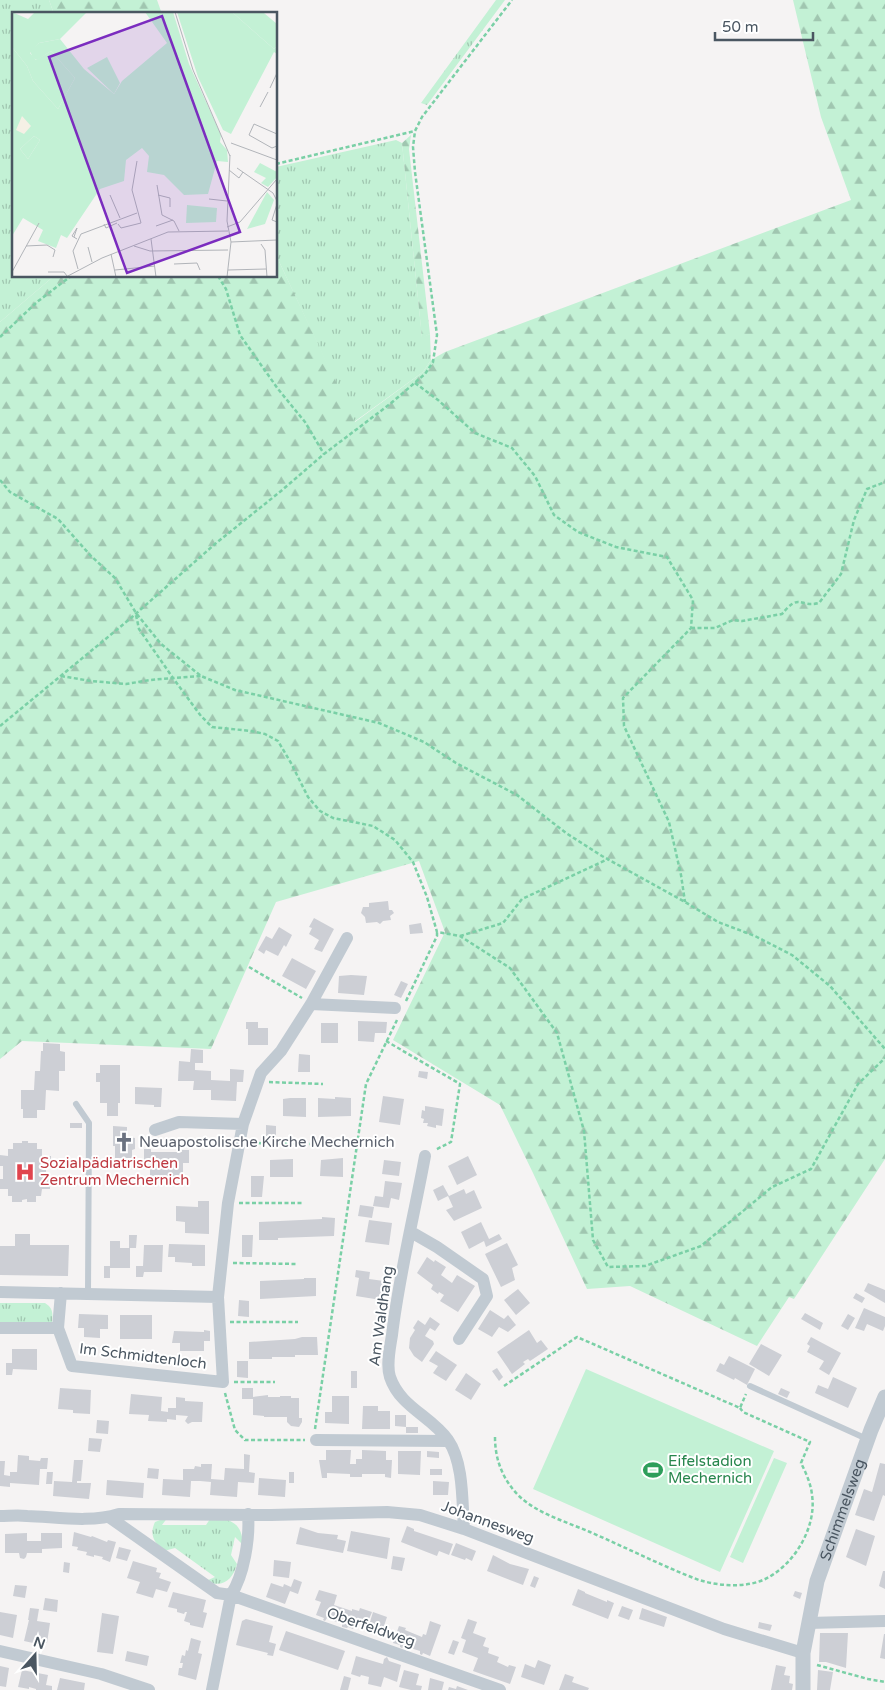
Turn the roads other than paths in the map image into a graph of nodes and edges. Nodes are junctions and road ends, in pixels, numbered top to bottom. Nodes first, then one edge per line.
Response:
1 (346, 938) dead end
2 (311, 1004) junction
3 (398, 1011) road end
4 (76, 1104) dead end
5 (243, 1124) junction
6 (155, 1130) dead end
7 (425, 1156) road end
8 (411, 1232) junction
9 (0, 1292) edge
10 (61, 1293) junction
11 (88, 1293) junction
12 (218, 1297) junction
13 (0, 1328) edge
14 (58, 1328) junction
15 (459, 1339) dead end
16 (749, 1388) road end
17 (885, 1397) edge
18 (868, 1439) junction
19 (315, 1440) road end
20 (448, 1441) junction
21 (146, 1514) junction
22 (248, 1514) junction
23 (0, 1516) edge
24 (109, 1517) junction
25 (464, 1529) junction
26 (137, 1536) junction
27 (231, 1595) junction
28 (885, 1621) edge
29 (808, 1623) junction
30 (0, 1652) edge
31 (803, 1657) junction
32 (149, 1690) edge
33 (212, 1690) edge
34 (500, 1690) edge
35 (803, 1690) edge

1 - 2 street, Im Schmidtenloch
2 - 3 street
2 - 5 street, Im Schmidtenloch
4 - 11 lane
5 - 6 street
5 - 12 street, Im Schmidtenloch
7 - 8 street, Am Waldhang
8 - 15 street
8 - 20 street, Am Waldhang
9 - 10 street
10 - 11 street
10 - 14 street, Im Schmidtenloch
11 - 12 street
12 - 14 street, Im Schmidtenloch
13 - 14 street
16 - 18 lane
17 - 18 street, Schimmelsweg
18 - 29 street, Schimmelsweg
19 - 20 street
20 - 25 street, Am Waldhang
21 - 22 street, Johannesweg
21 - 24 street, Johannesweg
21 - 26 street
22 - 25 street, Johannesweg
22 - 27 street
23 - 24 street, Johannesweg
24 - 26 street
25 - 31 street, Johannesweg
26 - 27 street
27 - 33 street
27 - 34 street, Oberfeldweg
28 - 29 street
29 - 31 street, Schimmelsweg
30 - 32 street
31 - 35 street, Schimmelsweg

